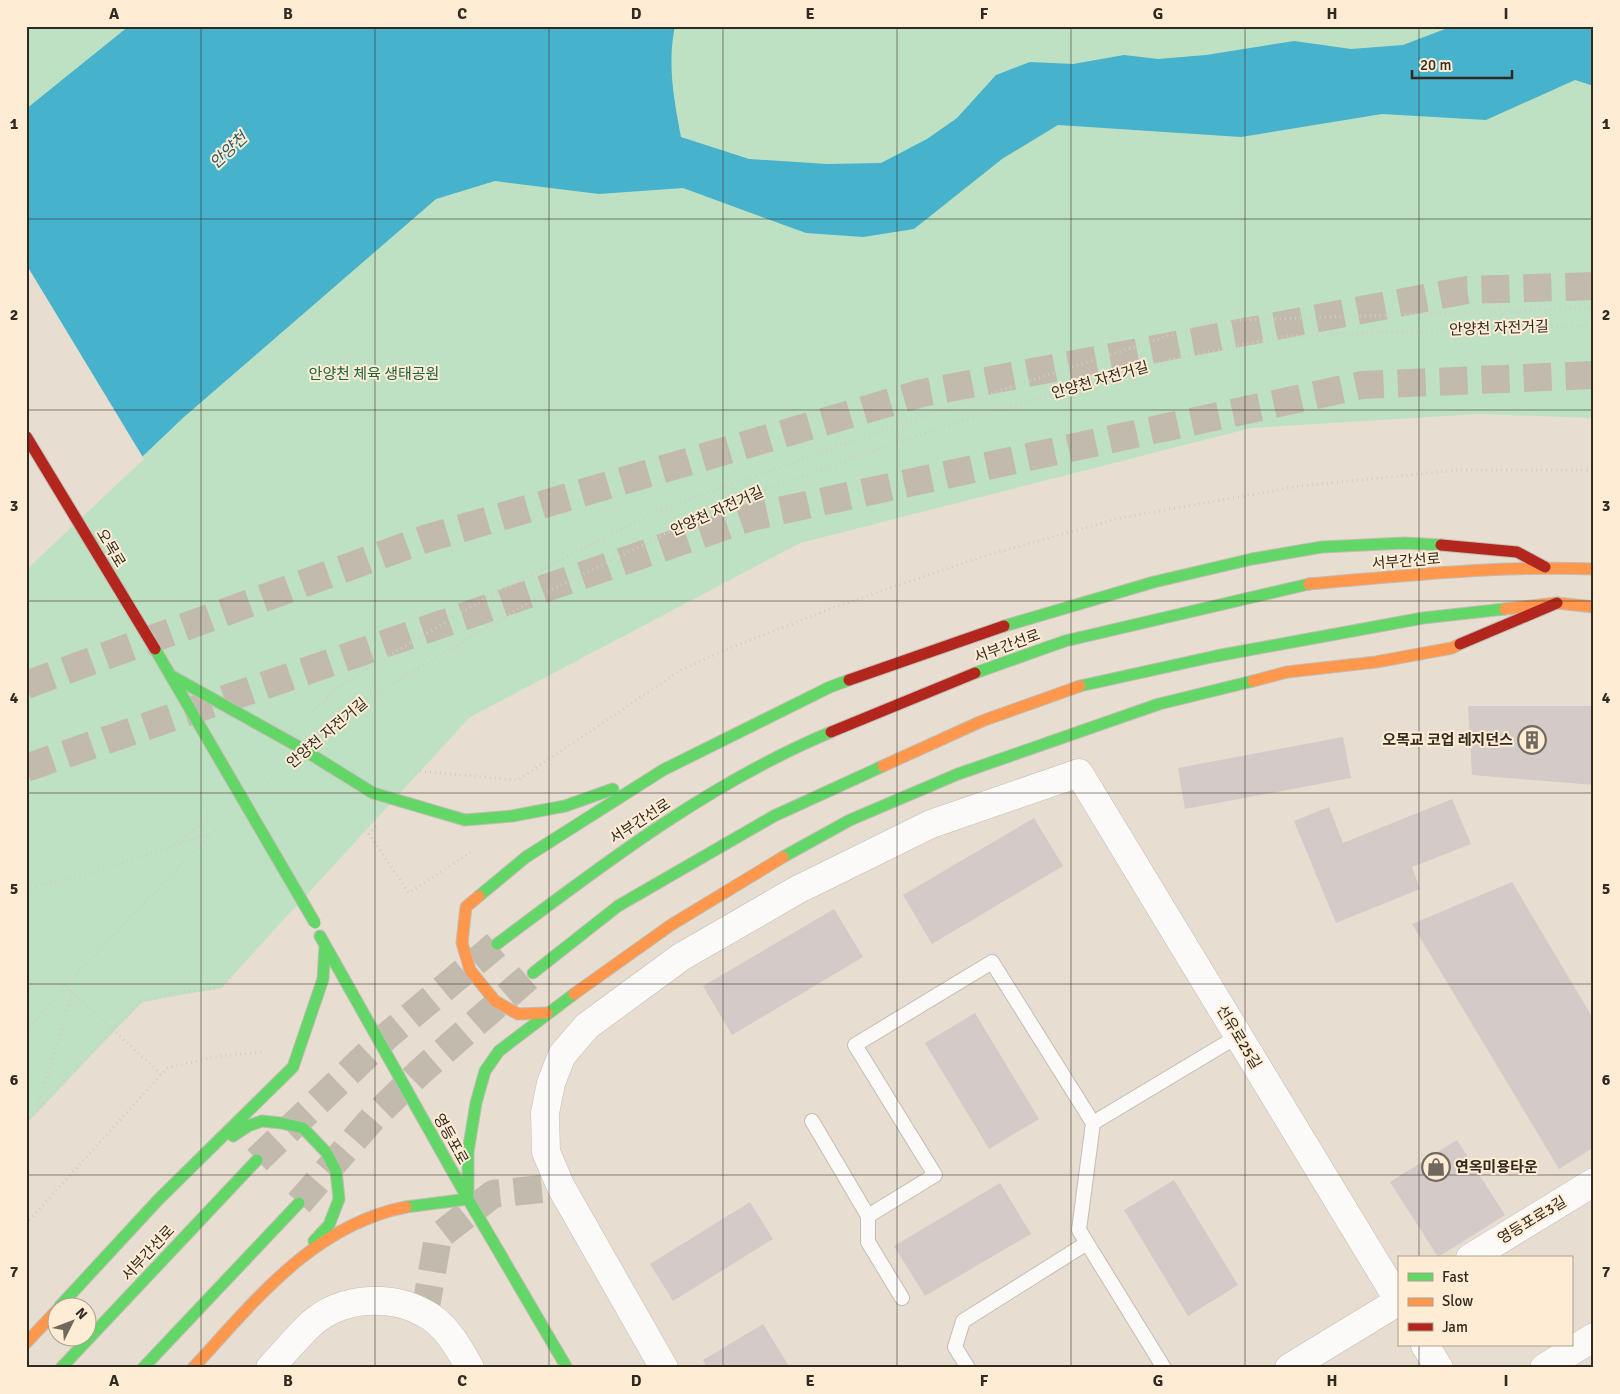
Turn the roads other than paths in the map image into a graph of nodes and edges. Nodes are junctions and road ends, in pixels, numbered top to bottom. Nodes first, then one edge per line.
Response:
1 (26, 436) edge
2 (1545, 567) junction
3 (1594, 569) edge
4 (1558, 603) junction
5 (1594, 607) edge
6 (170, 675) junction
7 (664, 770) junction
8 (315, 923) joint
9 (496, 944) tunnel mouth
10 (325, 946) junction
11 (533, 973) tunnel mouth
12 (547, 1014) junction
13 (1238, 1036) junction
14 (812, 1121) dead end
15 (1093, 1123) junction
16 (201, 1158) junction
17 (257, 1160) tunnel mouth
18 (1594, 1182) edge
19 (468, 1199) junction
20 (299, 1203) tunnel mouth
21 (868, 1216) junction
22 (1087, 1243) junction
23 (1473, 1256) edge
24 (294, 1263) junction
25 (70, 1296) edge
26 (902, 1298) dead end
27 (1398, 1299) edge
28 (1398, 1302) edge
29 (48, 1320) edge
30 (1594, 1337) edge
31 (26, 1343) edge
32 (1426, 1346) edge
33 (61, 1368) edge
34 (144, 1368) edge
35 (193, 1368) edge
36 (270, 1368) edge
37 (470, 1368) edge
38 (567, 1368) edge
39 (664, 1368) edge
40 (968, 1368) edge
41 (1164, 1368) edge
42 (1289, 1368) edge
43 (1439, 1368) edge
44 (1544, 1368) edge

1 - 6 main road, 오목로, bridge
2 - 3 main road, 서부간선로
2 - 7 main road
2 - 9 main road, 서부간선로
4 - 5 main road
4 - 11 main road
4 - 12 main road
6 - 7 main road, bridge
6 - 8 main road, 오목로, bridge
7 - 12 main road
8 - 10 main road, 영등포로
10 - 16 main road
10 - 19 main road, 영등포로
12 - 19 main road
13 - 15 lane
13 - 27 street, 선유로25길
13 - 39 street, 선유로25길
14 - 21 lane
15 - 21 lane
15 - 22 lane
16 - 24 main road
16 - 25 main road
17 - 33 main road, 서부간선로
18 - 23 street, 영등포로3길
19 - 24 main road
19 - 38 main road, 영등포로
20 - 34 main road
21 - 26 lane
22 - 40 lane
22 - 41 lane
24 - 35 main road
28 - 42 street
29 - 31 main road
30 - 44 street
32 - 43 street
36 - 37 street

